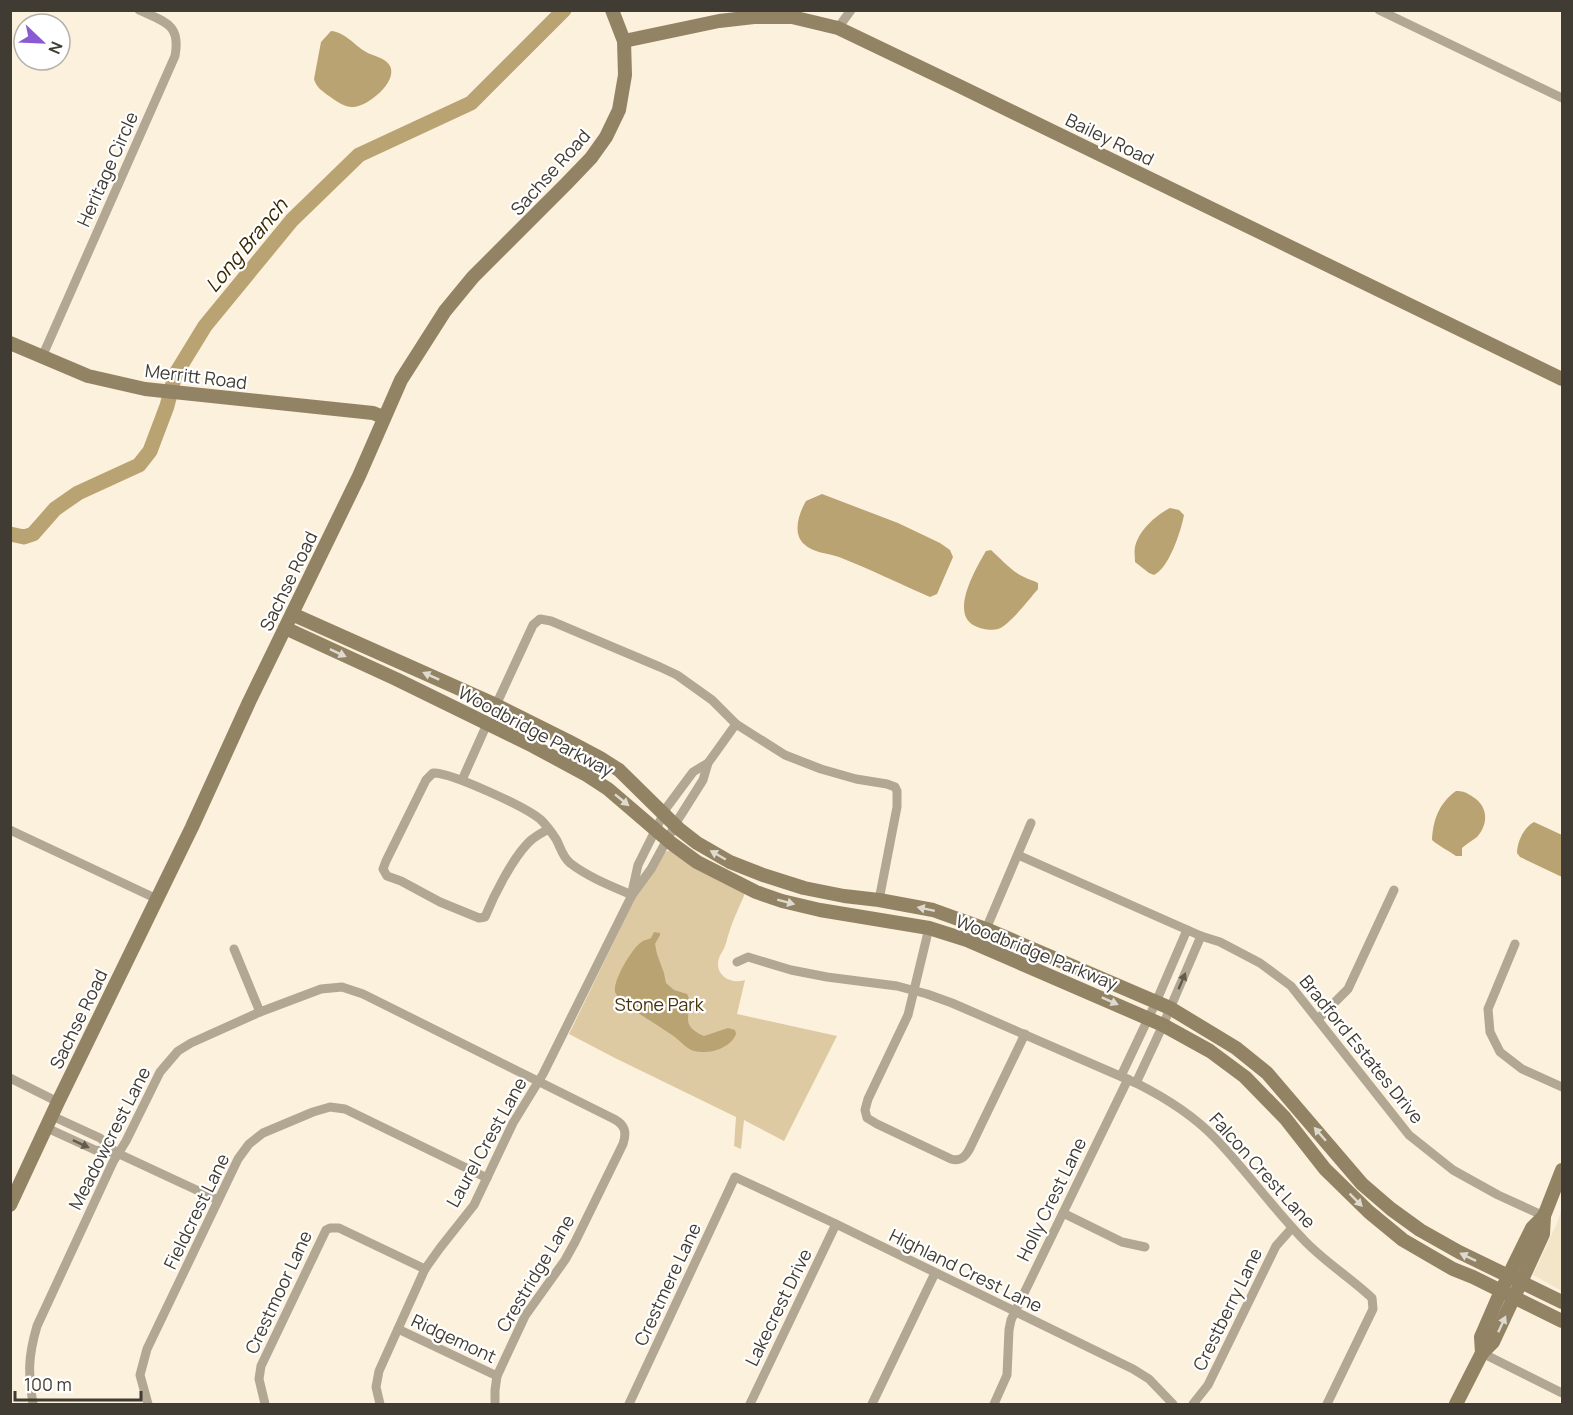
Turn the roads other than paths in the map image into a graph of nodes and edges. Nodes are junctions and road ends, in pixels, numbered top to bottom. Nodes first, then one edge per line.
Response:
1 (139, 10) edge
2 (612, 10) edge
3 (850, 10) edge
4 (1379, 10) edge
5 (838, 28) junction
6 (624, 41) junction
7 (1563, 98) edge
8 (10, 343) edge
9 (42, 357) junction
10 (1563, 379) edge
11 (383, 417) junction
12 (292, 614) junction
13 (285, 628) junction
14 (496, 705) junction
15 (487, 724) junction
16 (736, 724) junction
17 (708, 763) junction
18 (462, 780) junction
19 (663, 814) junction
20 (1031, 823) dead end
21 (675, 826) junction
22 (656, 829) junction
23 (10, 830) edge
24 (549, 830) junction
25 (668, 839) junction
26 (1018, 855) junction
27 (1394, 890) dead end
28 (632, 895) junction
29 (157, 899) junction
30 (879, 900) junction
31 (929, 928) junction
32 (986, 929) junction
33 (1187, 930) junction
34 (1201, 936) junction
35 (1515, 944) dead end
36 (234, 950) dead end
37 (737, 962) dead end
38 (913, 991) junction
39 (1156, 1002) junction
40 (1170, 1008) junction
41 (260, 1012) junction
42 (1148, 1018) junction
43 (1318, 1019) junction
44 (1163, 1025) junction
45 (1025, 1034) junction
46 (10, 1078) edge
47 (1128, 1079) junction
48 (539, 1082) junction
49 (1563, 1087) edge
50 (58, 1102) junction
51 (49, 1122) junction
52 (625, 1128) joint
53 (117, 1153) junction
54 (1563, 1170) edge
55 (487, 1178) junction
56 (735, 1178) joint
57 (218, 1200) junction
58 (10, 1204) edge
59 (1063, 1213) junction
60 (1544, 1215) junction
61 (836, 1224) junction
62 (1292, 1228) junction
63 (1145, 1247) dead end
64 (425, 1269) junction
65 (935, 1273) junction
66 (1515, 1279) junction
67 (1507, 1294) junction
68 (1563, 1302) edge
69 (1015, 1312) junction
70 (1563, 1321) edge
71 (398, 1329) junction
72 (1482, 1353) junction
73 (497, 1376) junction
74 (1563, 1393) edge
75 (33, 1404) edge
76 (148, 1404) edge
77 (265, 1404) edge
78 (380, 1404) edge
79 (495, 1404) edge
80 (629, 1404) edge
81 (750, 1404) edge
82 (872, 1404) edge
83 (994, 1404) edge
84 (1173, 1404) edge
85 (1193, 1404) edge
86 (1327, 1404) edge
87 (1456, 1404) edge

1 - 9 street, Heritage Circle
2 - 6 main road, Sachse Road
3 - 5 street
4 - 7 street
5 - 6 main road, Bailey Road
5 - 10 main road, Bailey Road
6 - 11 main road, Sachse Road
8 - 9 main road, Merritt Road
9 - 11 main road, Merritt Road
11 - 12 main road, Sachse Road
12 - 13 main road, Sachse Road
14 -> 12 main road, Woodbridge Parkway
13 -> 15 main road, Woodbridge Parkway
13 - 29 main road, Sachse Road
14 - 16 street
14 - 19 main road, Woodbridge Parkway
15 - 18 street
15 -> 22 main road, Woodbridge Parkway
16 - 17 street
16 - 30 street
17 - 19 street, Laurel Crest Lane
17 - 21 street, Laurel Crest Lane
18 - 24 street
18 - 24 street
19 - 21 main road, Woodbridge Parkway
19 - 22 street, Laurel Crest Lane
20 - 26 street
21 - 25 street, Laurel Crest Lane
30 -> 21 main road, Woodbridge Parkway
22 - 25 main road, Woodbridge Parkway
22 - 28 street, Laurel Crest Lane
23 - 29 street
24 - 28 street
25 - 28 street, Laurel Crest Lane
25 -> 31 main road, Woodbridge Parkway
26 - 32 street
26 - 33 street, Bradford Estates Drive
27 - 43 street
28 - 48 street, Laurel Crest Lane
29 - 50 main road, Sachse Road
32 -> 30 main road, Woodbridge Parkway
31 - 38 street
31 -> 42 main road, Woodbridge Parkway
32 - 39 main road, Woodbridge Parkway
33 - 34 street, Bradford Estates Drive
33 - 39 street, Holly Crest Lane
40 -> 34 street, Holly Crest Lane
34 - 43 street, Bradford Estates Drive
35 - 49 street
36 - 41 street
37 - 38 street, Falcon Crest Lane
38 - 45 street, Falcon Crest Lane
38 - 45 street
39 - 40 main road, Woodbridge Parkway
39 - 42 street, Holly Crest Lane
40 - 44 street, Holly Crest Lane
66 -> 40 main road, Woodbridge Parkway
41 - 48 street, Meadowcrest Lane
41 - 53 street, Meadowcrest Lane
42 - 44 main road, Woodbridge Parkway
42 - 47 street, Holly Crest Lane
43 - 60 street, Bradford Estates Drive
44 - 47 street, Holly Crest Lane
44 -> 67 main road, Woodbridge Parkway
45 - 47 street, Falcon Crest Lane
46 - 50 street
47 - 59 street, Holly Crest Lane
47 - 62 street, Falcon Crest Lane
48 - 52 street, Meadowcrest Lane
48 - 55 street, Laurel Crest Lane
50 - 51 main road, Sachse Road
51 - 53 street
51 - 58 main road, Sachse Road
52 - 73 street, Crestridge Lane
53 - 57 street
53 - 75 street, Meadowcrest Lane
54 - 60 main road
55 - 57 street, Fieldcrest Lane
55 - 64 street, Laurel Crest Lane
56 - 61 street, Highland Crest Lane
56 - 80 street, Crestmere Lane
57 - 76 street, Fieldcrest Lane
59 - 63 street
59 - 69 street, Holly Crest Lane
60 - 66 main road
61 - 65 street, Highland Crest Lane
61 - 81 street, Lakecrest Drive
62 - 85 street, Crestberry Lane
62 - 86 street, Falcon Crest Lane
64 - 71 street, Laurel Crest Lane
64 - 77 street, Crestmoor Lane
65 - 69 street, Highland Crest Lane
65 - 82 street
66 - 67 main road
66 - 68 main road, Woodbridge Parkway
67 - 70 main road, Woodbridge Parkway
67 - 72 main road
69 - 83 street, Holly Crest Lane
69 - 84 street, Highland Crest Lane
71 - 73 street, Ridgemont
71 - 78 street, Laurel Crest Lane
72 - 74 street
72 - 87 main road
73 - 79 street, Crestridge Lane

